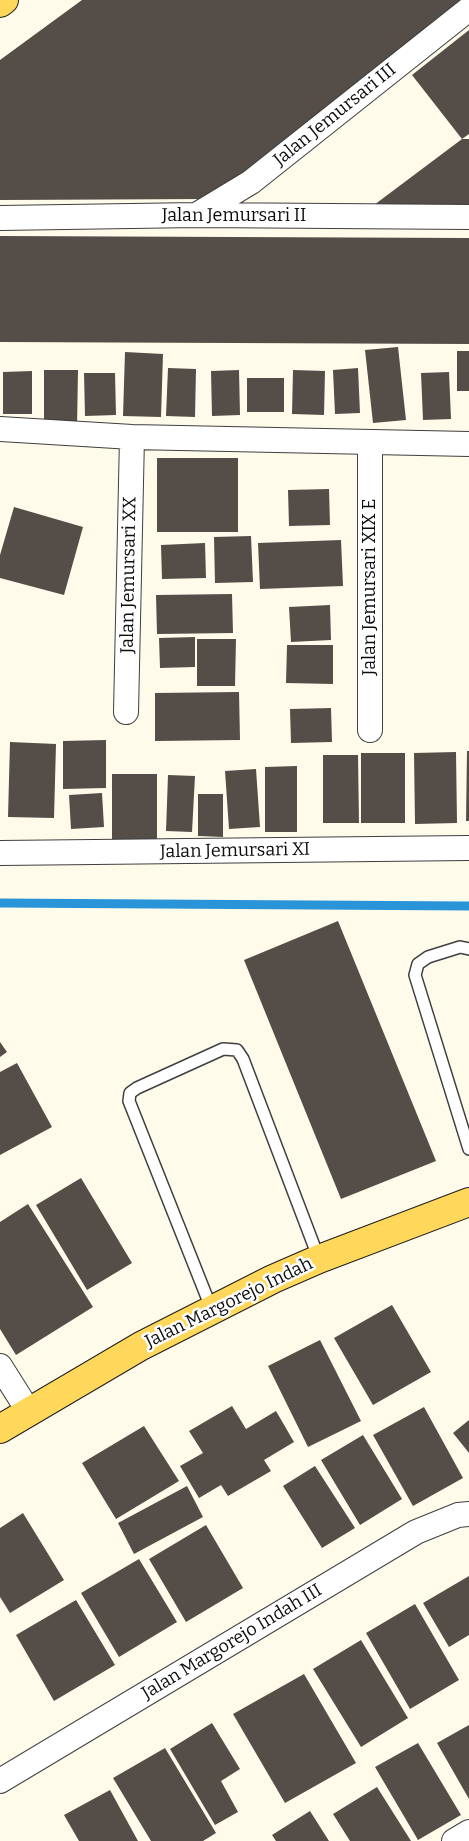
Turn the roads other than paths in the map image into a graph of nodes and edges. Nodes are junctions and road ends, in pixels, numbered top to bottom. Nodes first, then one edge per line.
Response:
1 (4, 0) edge
2 (0, 3) edge
3 (469, 9) edge
4 (197, 215) junction
5 (469, 217) edge
6 (0, 218) edge
7 (0, 430) edge
8 (132, 437) junction
9 (370, 443) junction
10 (469, 444) edge
11 (126, 712) dead end
12 (370, 730) dead end
13 (469, 848) edge
14 (0, 853) edge
15 (469, 949) edge
16 (469, 1150) edge
17 (469, 1202) edge
18 (319, 1259) junction
19 (212, 1310) junction
20 (0, 1366) edge
21 (29, 1412) junction
22 (0, 1428) edge
23 (469, 1514) edge
24 (0, 1781) edge
25 (469, 1832) edge
26 (454, 1841) edge

1 - 2 main road
3 - 4 street, Jalan Jemursari III
4 - 5 street, Jalan Jemursari II
4 - 6 street, Jalan Jemursari II
7 - 8 street
8 - 9 street
8 - 11 street, Jalan Jemursari XX
9 - 10 street
9 - 12 street, Jalan Jemursari XIX E
13 - 14 street, Jalan Jemursari XI
15 - 16 lane
17 - 18 main road, Jalan Margorejo Indah
18 - 19 main road, Jalan Margorejo Indah
18 - 19 lane
19 - 21 main road, Jalan Margorejo Indah
20 - 21 street
21 - 22 main road, Jalan Margorejo Indah
23 - 24 street, Jalan Margorejo Indah III
25 - 26 street

